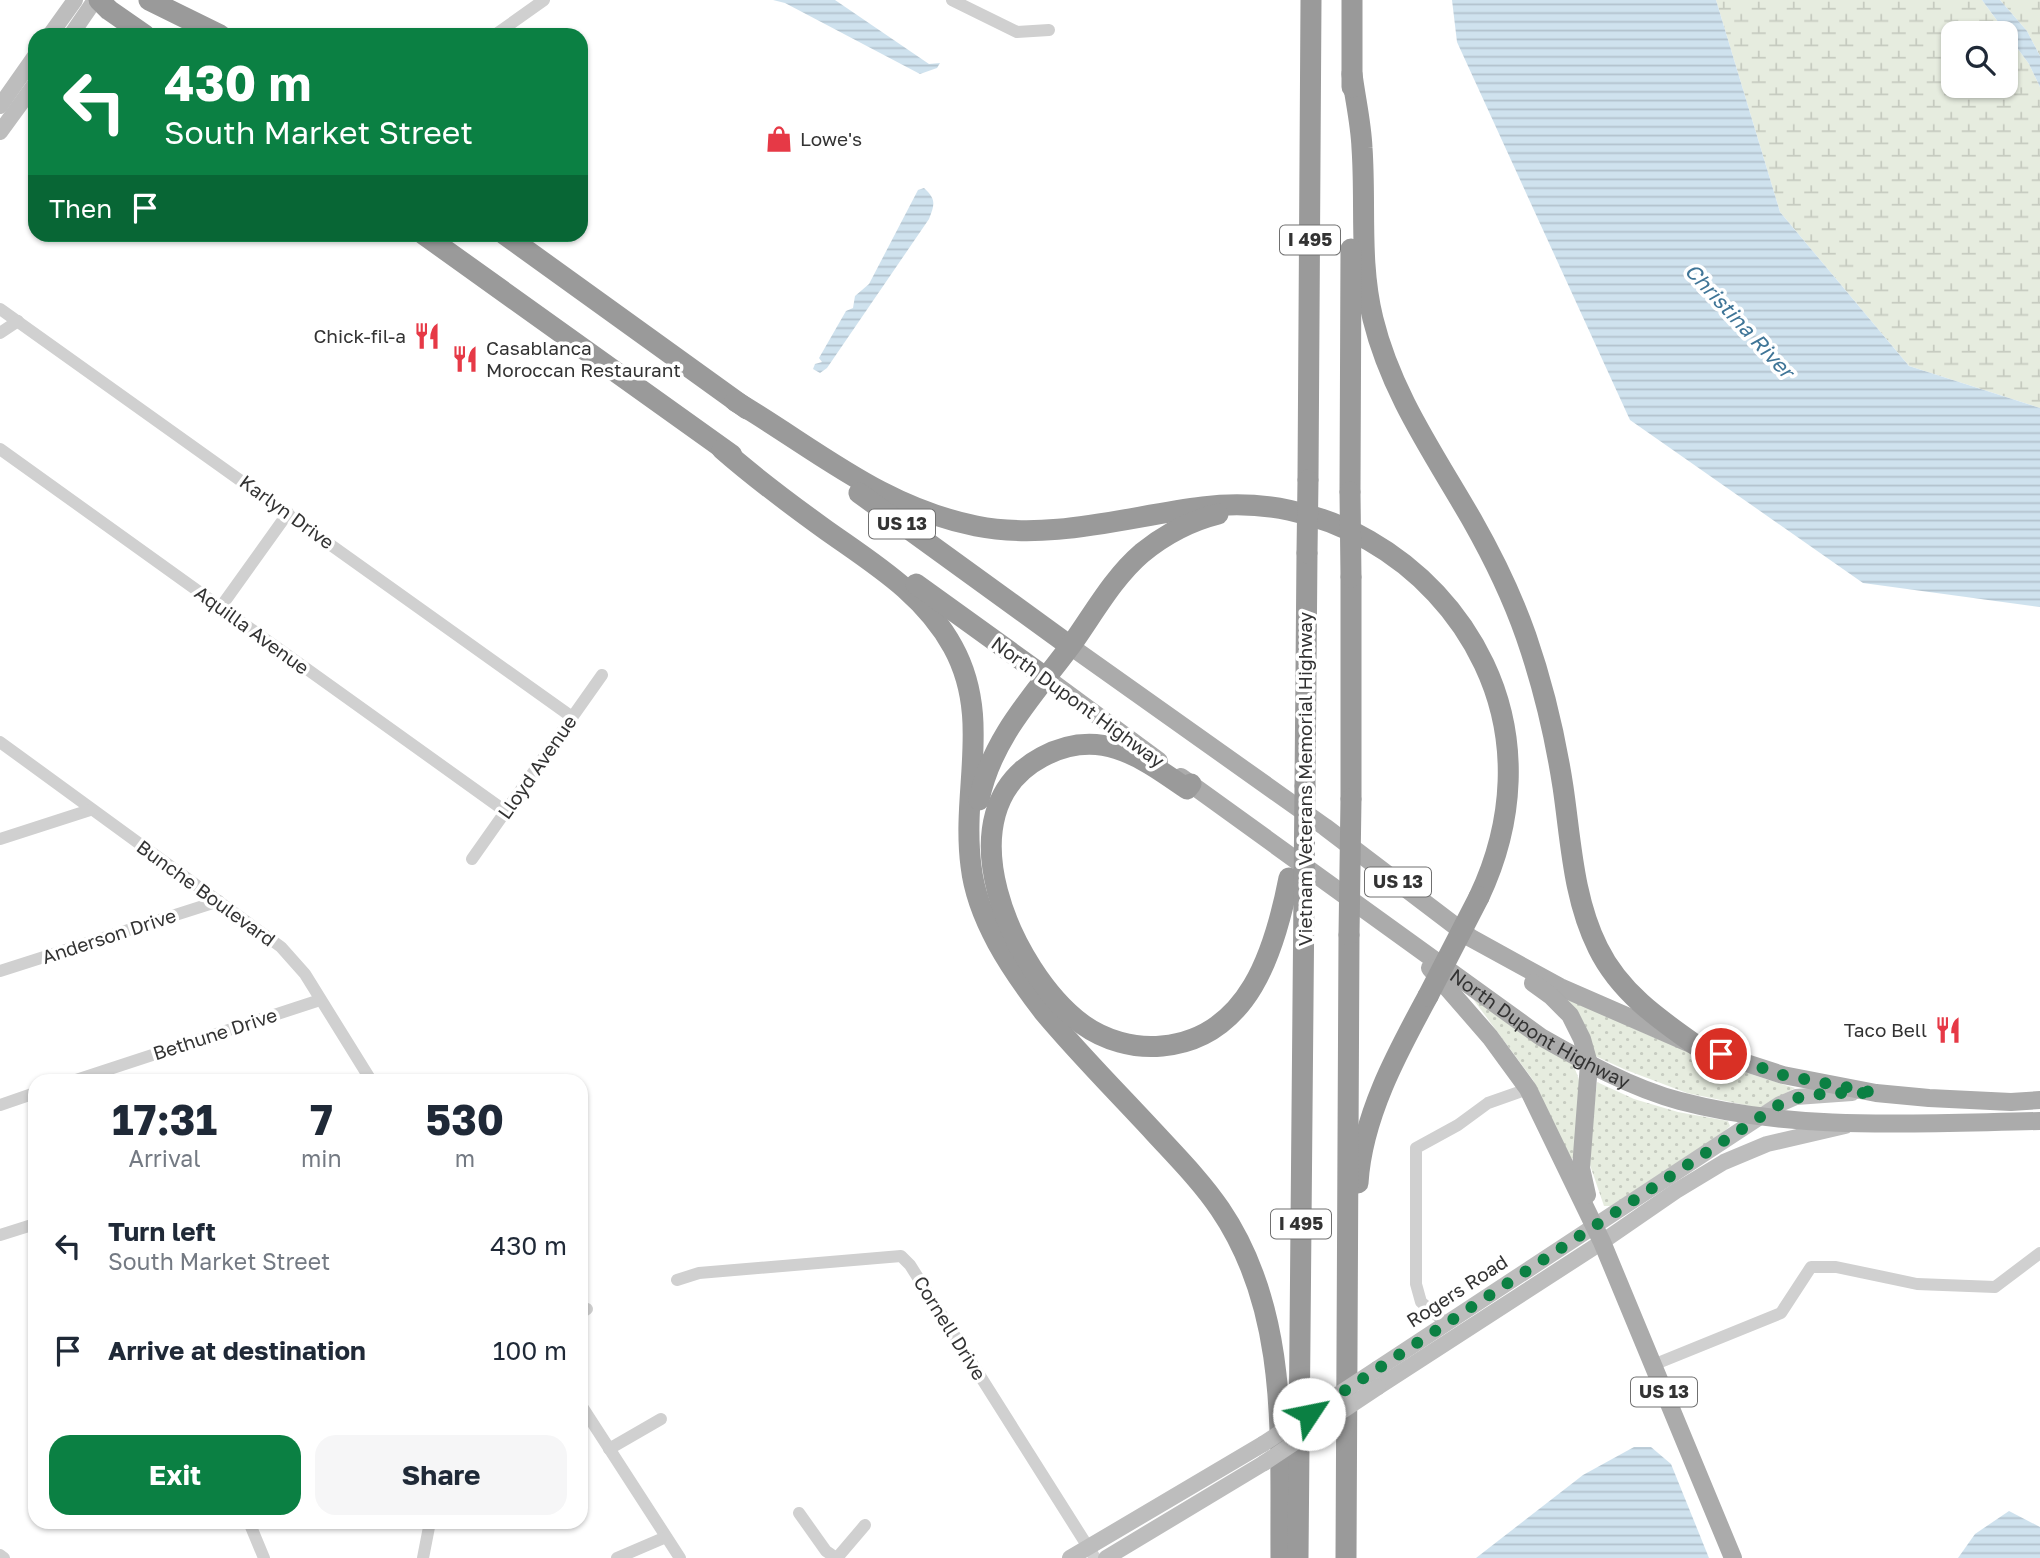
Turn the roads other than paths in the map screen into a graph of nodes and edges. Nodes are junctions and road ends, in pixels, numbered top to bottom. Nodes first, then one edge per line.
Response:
1 (75, 0) edge
2 (97, 0) edge
3 (149, 0) edge
4 (179, 0) edge
5 (544, 0) edge
6 (953, 0) edge
7 (1311, 0) edge
8 (1352, 0) edge
9 (55, 28) edge
10 (76, 28) edge
11 (135, 28) edge
12 (206, 28) edge
13 (218, 28) edge
14 (505, 28) edge
15 (1049, 30) dead end
16 (28, 66) edge
17 (1352, 74) junction
18 (28, 94) edge
19 (0, 106) edge
20 (0, 132) edge
21 (434, 242) edge
22 (515, 242) edge
23 (0, 309) edge
24 (18, 321) junction
25 (0, 333) edge
26 (736, 401) junction
27 (0, 449) edge
28 (722, 449) junction
29 (1275, 509) junction
30 (288, 513) junction
31 (220, 608) junction
32 (1070, 646) junction
33 (602, 674) dead end
34 (1045, 677) junction
35 (572, 717) junction
36 (0, 742) edge
37 (1191, 784) junction
38 (90, 810) junction
39 (505, 811) junction
40 (0, 839) edge
41 (472, 859) dead end
42 (1297, 884) junction
43 (219, 901) junction
44 (986, 916) junction
45 (1471, 938) junction
46 (1407, 942) junction
47 (0, 971) edge
48 (320, 1000) junction
49 (1700, 1048) junction
50 (1588, 1064) junction
51 (95, 1074) edge
52 (367, 1074) edge
53 (1528, 1089) junction
54 (1876, 1093) junction
55 (28, 1095) edge
56 (2040, 1100) edge
57 (0, 1105) edge
58 (1759, 1117) junction
59 (2040, 1121) edge
60 (1861, 1123) junction
61 (28, 1226) edge
62 (1593, 1226) junction
63 (0, 1235) edge
64 (1602, 1242) junction
65 (2040, 1252) edge
66 (677, 1280) dead end
67 (1446, 1323) junction
68 (1348, 1324) junction
69 (1653, 1365) junction
70 (588, 1416) edge
71 (661, 1419) dead end
72 (610, 1449) junction
73 (799, 1513) dead end
74 (864, 1525) dead end
75 (252, 1529) edge
76 (429, 1529) edge
77 (666, 1537) junction
78 (1092, 1553) edge
79 (264, 1558) edge
80 (423, 1558) edge
81 (617, 1558) edge
82 (680, 1558) edge
83 (836, 1558) edge
84 (1070, 1558) edge
85 (1106, 1558) edge
86 (1281, 1558) edge
87 (1298, 1558) edge
88 (1346, 1558) edge
89 (1733, 1558) edge

1 - 9 street
2 - 10 street
2 - 11 highway
3 - 12 highway
4 - 13 highway
5 - 14 street
6 - 15 street
7 - 42 highway, Vietnam Veterans Memorial Highway / I 495, bridge
8 - 17 highway, I 495
16 - 19 street
17 - 49 highway
17 - 68 highway, I 495, bridge
18 - 20 street
21 - 28 highway, North Dupont Highway / US 13
22 - 26 highway, US 13
23 - 24 street, Karlyn Drive
24 - 25 street
24 - 30 street, Karlyn Drive
26 - 29 highway
26 - 32 highway, US 13
27 - 31 street, Aquilla Avenue
28 - 34 highway, North Dupont Highway / US 13
28 - 44 highway
29 - 32 highway
29 - 68 highway, bridge
30 - 31 street
30 - 35 street, Karlyn Drive
31 - 39 street, Aquilla Avenue
32 - 34 highway
32 - 45 main road, US 13
33 - 35 street, Lloyd Avenue
34 - 37 main road, North Dupont Highway / US 13
34 - 44 highway
35 - 39 street, Lloyd Avenue
36 - 38 street, Bunche Boulevard
37 - 42 highway
37 - 46 main road, North Dupont Highway / US 13
38 - 40 street
38 - 43 street, Bunche Boulevard
39 - 41 street, Lloyd Avenue
42 - 87 highway, Vietnam Veterans Memorial Highway / I 495
43 - 47 street, Anderson Drive
43 - 48 street, Bunche Boulevard
44 - 86 highway
45 - 49 main road
45 - 50 main road, US 13
46 - 50 main road, North Dupont Highway
46 - 53 main road, US 13
48 - 51 street, Bethune Drive
48 - 52 street, Bunche Boulevard
49 - 54 main road
50 - 58 main road, North Dupont Highway
50 - 62 main road, US 13
53 - 62 main road, US 13
53 - 67 street
54 - 56 main road
54 - 58 street, Rogers Road
55 - 57 street
58 - 60 main road, North Dupont Highway
58 - 62 street, Rogers Road
59 - 60 main road, North Dupont Highway
60 - 64 street, Rogers Road
61 - 63 street
62 - 64 main road, US 13
62 - 67 street, Rogers Road
64 - 69 main road, US 13
64 - 85 street, Rogers Road, bridge
65 - 69 street
66 - 78 street, Cornell Drive
67 - 78 street, Rogers Road, bridge
68 - 88 highway, I 495
69 - 89 main road, US 13
70 - 72 street
71 - 72 street
72 - 77 street
73 - 83 street
74 - 83 street
75 - 79 street
76 - 80 street
77 - 81 street
77 - 82 street
78 - 84 street, Rogers Road

